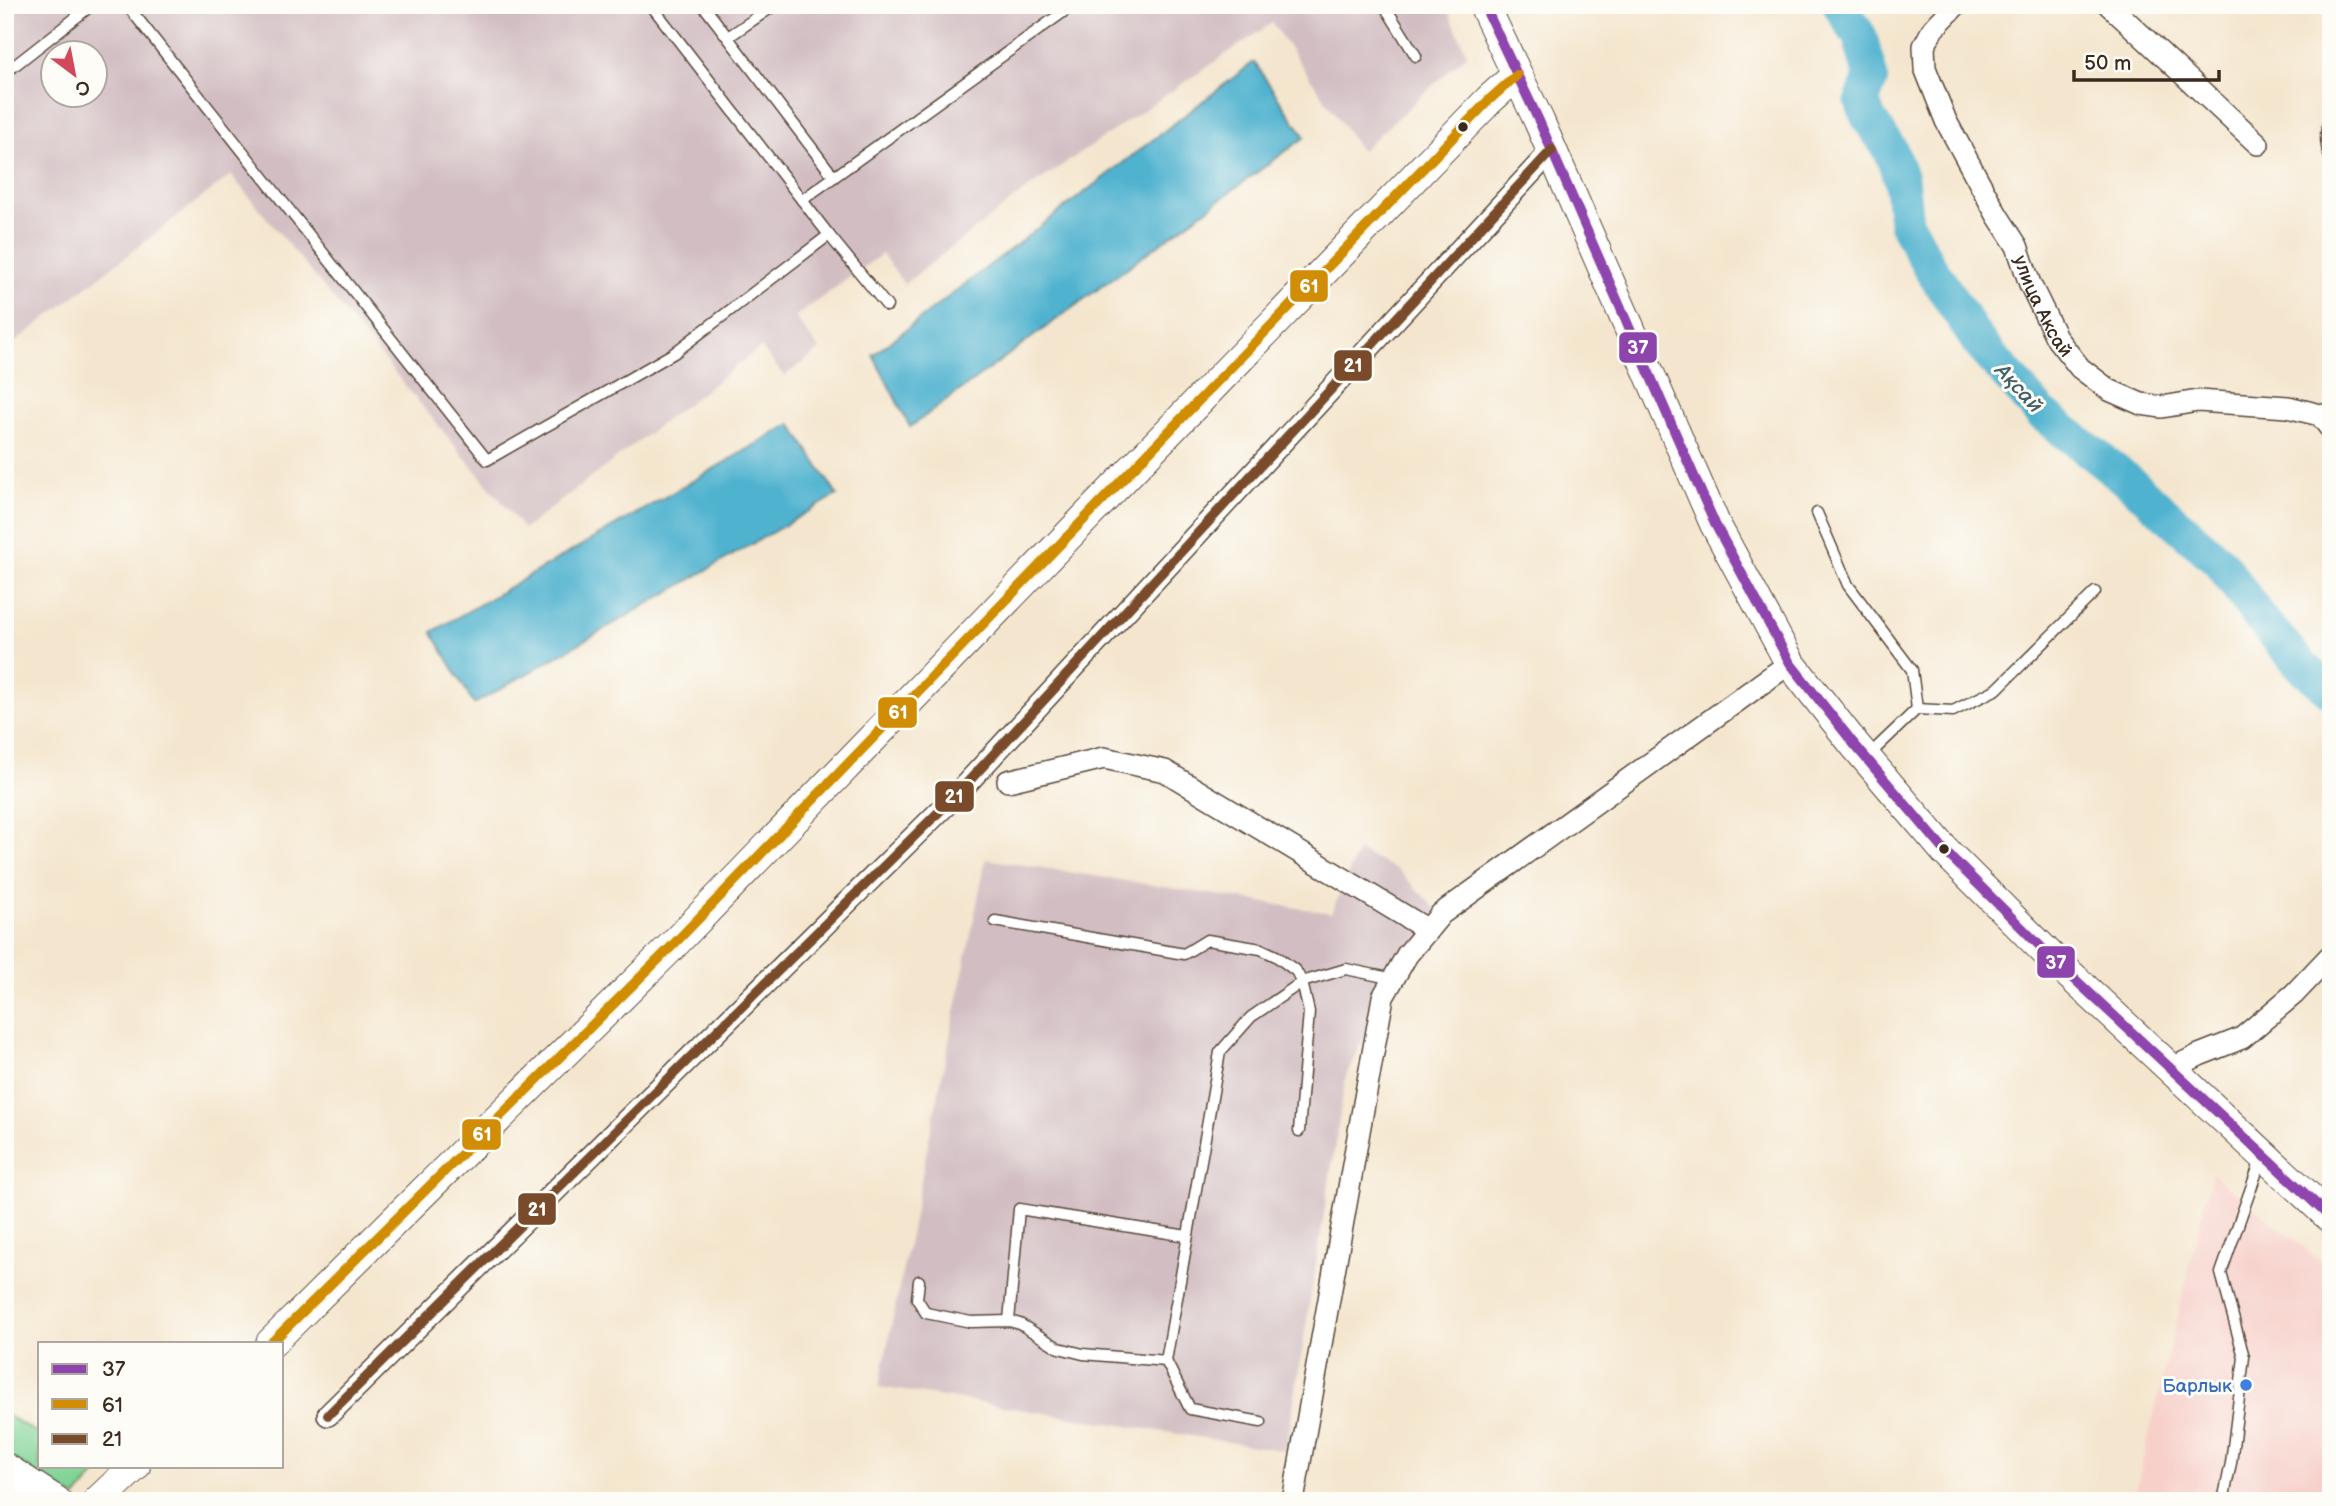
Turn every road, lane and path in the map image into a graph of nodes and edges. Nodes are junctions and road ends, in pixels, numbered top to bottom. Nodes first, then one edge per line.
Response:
1 (92, 5) edge
2 (127, 5) edge
3 (651, 5) edge
4 (703, 5) edge
5 (775, 5) edge
6 (1073, 5) edge
7 (1384, 5) edge
8 (1484, 5) edge
9 (1956, 5) edge
10 (2109, 5) edge
11 (728, 37) junction
12 (1416, 56) dead end
13 (5, 73) edge
14 (1517, 75) junction
15 (2331, 117) edge
16 (2258, 144) dead end
17 (1552, 149) junction
18 (2331, 159) edge
19 (834, 177) junction
20 (802, 200) junction
21 (829, 235) junction
22 (887, 306) dead end
23 (2331, 429) edge
24 (1817, 513) dead end
25 (2095, 592) dead end
26 (1790, 663) junction
27 (1917, 709) junction
28 (1866, 758) junction
29 (1008, 781) dead end
30 (995, 921) dead end
31 (1428, 930) junction
32 (2331, 955) edge
33 (1394, 979) junction
34 (1302, 982) junction
35 (2171, 1069) junction
36 (1299, 1132) dead end
37 (2263, 1154) junction
38 (2331, 1218) edge
39 (1187, 1236) junction
40 (919, 1281) dead end
41 (1009, 1321) junction
42 (272, 1342) edge
43 (1166, 1361) junction
44 (328, 1415) dead end
45 (1261, 1422) dead end
46 (5, 1468) edge
47 (133, 1468) edge
48 (57, 1501) edge
49 (98, 1501) edge
50 (1293, 1501) edge
51 (2223, 1501) edge

1 - 13 lane
2 - 21 lane
3 - 20 lane
4 - 11 lane
5 - 11 lane
6 - 19 lane
7 - 12 lane
8 - 14 main road
9 - 23 street, улица Аксай
10 - 16 street
11 - 19 lane
14 - 17 main road
14 - 42 main road
15 - 18 lane
17 - 26 main road
17 - 44 street
19 - 20 lane
20 - 21 lane
21 - 22 lane
24 - 27 lane
25 - 27 lane
26 - 28 main road
26 - 31 street
27 - 28 lane
28 - 35 main road
29 - 31 street
30 - 34 lane
31 - 33 street
32 - 35 street
33 - 34 lane
33 - 50 street
34 - 36 lane
34 - 39 lane
35 - 37 main road
37 - 38 main road
37 - 51 lane
39 - 41 lane
39 - 43 lane
40 - 41 lane
41 - 43 lane
43 - 45 lane
46 - 48 main road
47 - 49 main road

